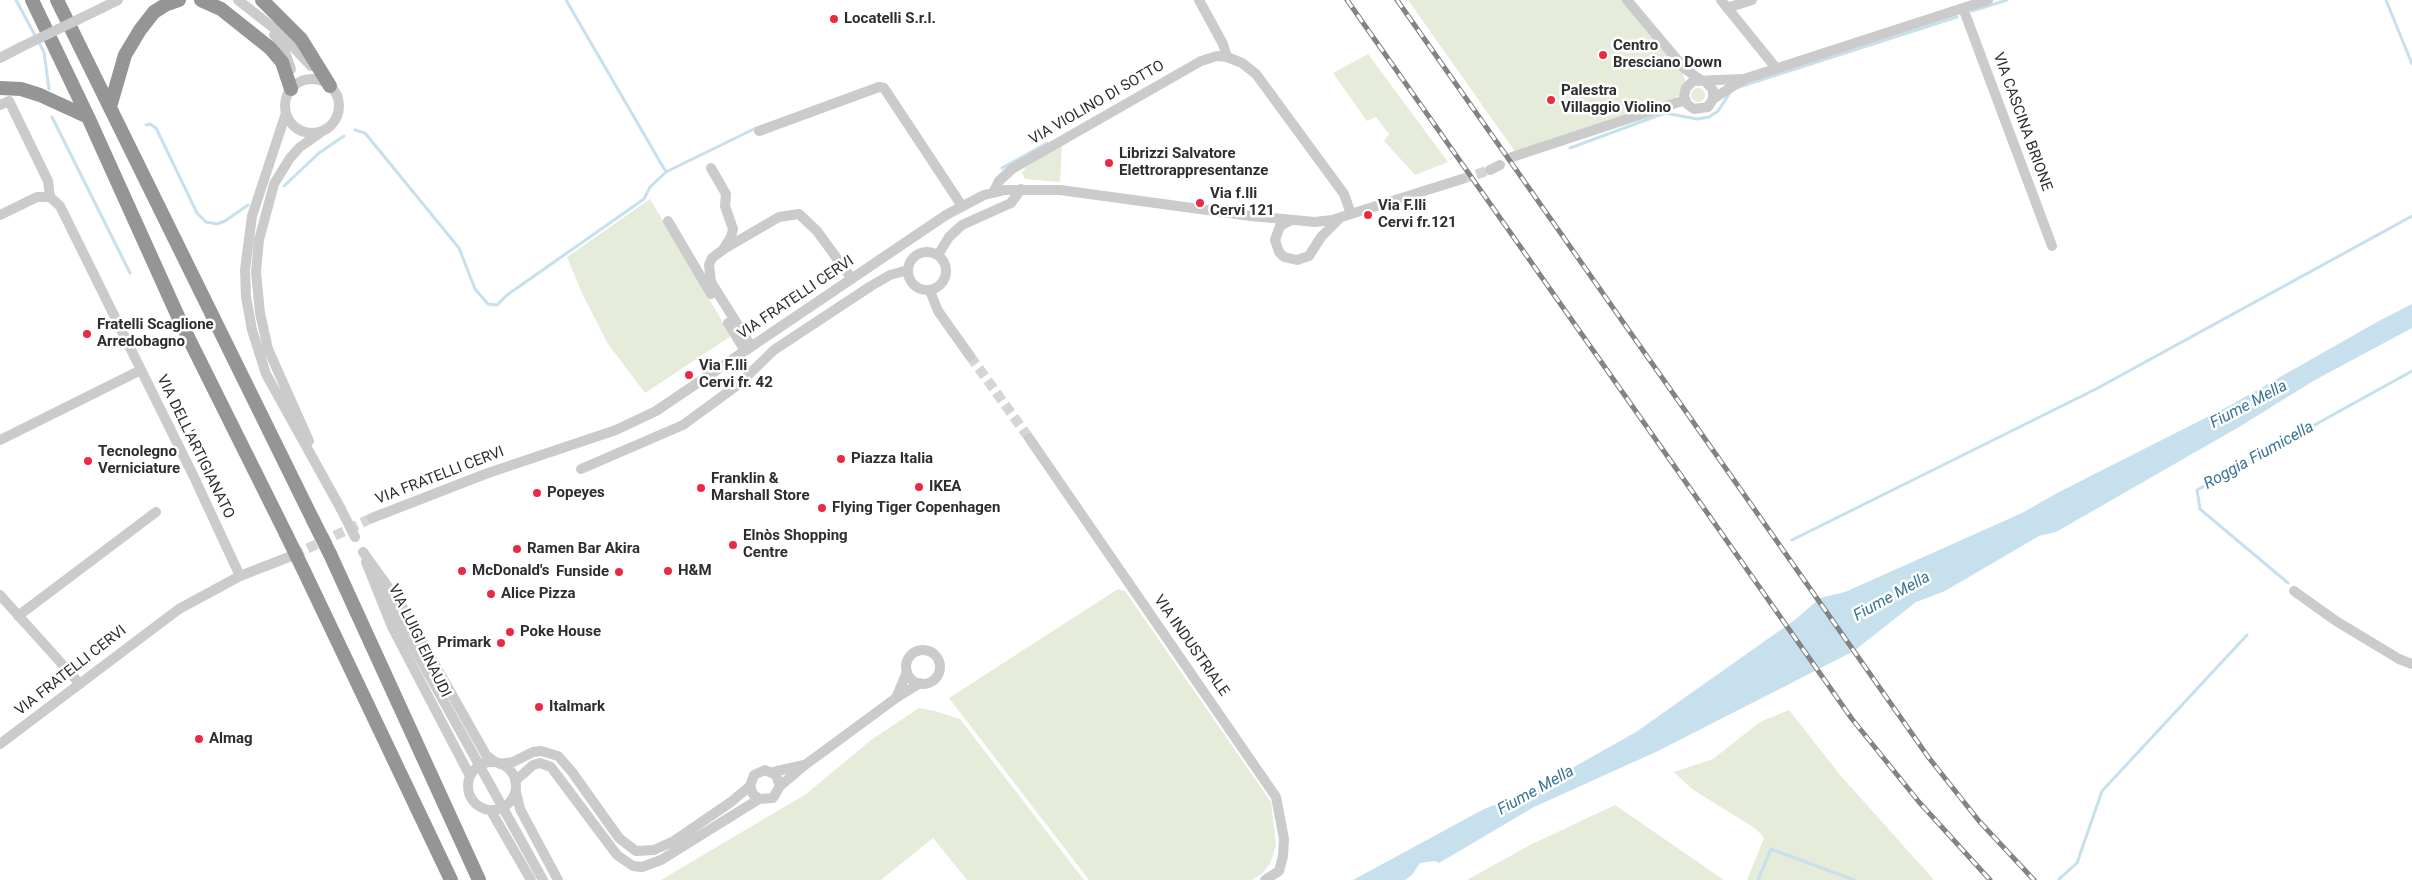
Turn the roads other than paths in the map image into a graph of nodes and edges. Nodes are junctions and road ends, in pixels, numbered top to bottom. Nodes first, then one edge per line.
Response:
1 (32, 0) edge
2 (58, 0) edge
3 (118, 0) edge
4 (179, 0) edge
5 (201, 0) edge
6 (238, 0) edge
7 (262, 0) edge
8 (1199, 0) edge
9 (1627, 0) edge
10 (1752, 0) edge
11 (1988, 0) edge
12 (1724, 4) edge
13 (1963, 8) junction
14 (267, 24) junction
15 (1227, 57) junction
16 (0, 58) edge
17 (1776, 68) junction
18 (1685, 69) junction
19 (1744, 79) junction
20 (1703, 81) junction
21 (327, 84) junction
22 (1688, 84) junction
23 (294, 86) junction
24 (0, 88) edge
25 (1713, 99) junction
26 (1685, 100) junction
27 (0, 105) edge
28 (110, 107) junction
29 (286, 113) junction
30 (88, 117) junction
31 (759, 131) dead end
32 (320, 133) junction
33 (1512, 157) dead end
34 (1500, 165) dead end
35 (712, 168) dead end
36 (1490, 170) tunnel mouth
37 (1462, 179) tunnel mouth
38 (1021, 189) junction
39 (993, 193) junction
40 (50, 197) junction
41 (962, 206) junction
42 (1351, 214) junction
43 (0, 215) edge
44 (1251, 216) junction
45 (1340, 217) junction
46 (1293, 219) junction
47 (668, 221) dead end
48 (1306, 222) junction
49 (1277, 230) junction
50 (1316, 244) junction
51 (2052, 246) dead end
52 (724, 249) junction
53 (938, 255) junction
54 (908, 270) junction
55 (852, 279) junction
56 (930, 290) junction
57 (748, 348) junction
58 (970, 356) tunnel mouth
59 (141, 370) junction
60 (1029, 438) tunnel mouth
61 (0, 440) edge
62 (581, 469) dead end
63 (323, 474) junction
64 (156, 512) dead end
65 (372, 518) tunnel mouth
66 (363, 552) junction
67 (294, 555) tunnel mouth
68 (240, 576) junction
69 (2294, 591) dead end
70 (0, 595) edge
71 (18, 616) junction
72 (2412, 664) edge
73 (907, 672) junction
74 (80, 684) junction
75 (920, 684) junction
76 (896, 698) junction
77 (0, 744) edge
78 (498, 763) junction
79 (805, 764) junction
80 (773, 772) junction
81 (470, 776) junction
82 (516, 780) junction
83 (750, 786) junction
84 (780, 786) junction
85 (516, 792) junction
86 (759, 799) junction
87 (492, 811) junction
88 (451, 880) edge
89 (479, 880) edge
90 (531, 880) edge
91 (544, 880) edge
92 (558, 880) edge
93 (1265, 880) edge

1 - 30 highway
2 - 28 highway
3 - 16 street, bridge
4 - 28 highway
5 - 23 highway
6 - 14 street
7 - 21 highway
8 - 15 street
9 - 18 street
10 - 12 street
11 - 13 street
12 - 17 street
13 - 17 street
13 - 51 street, VIA CASCINA BRIONE
14 - 21 street
14 - 23 street
15 - 39 street, VIA VIOLINO DI SOTTO
15 - 42 street
17 - 19 street
18 - 20 street
18 - 22 street
19 - 20 street
19 - 25 street
20 - 22 street
20 - 25 street
21 - 23 street
21 - 32 street
22 - 26 street
23 - 29 street
24 - 30 highway
25 - 26 street
26 - 33 street
27 - 40 street, VIA DELL'ARTIGIANATO
28 - 89 highway, bridge
29 - 32 street
29 - 63 street
30 - 88 highway, bridge
31 - 41 street
32 - 63 street
34 - 36 street
35 - 52 street
37 - 42 street
38 - 39 street, VIA FRATELLI CERVI
38 - 44 street, VIA FRATELLI CERVI
38 - 53 street
39 - 41 street, VIA FRATELLI CERVI
40 - 43 street
40 - 59 street, VIA DELL'ARTIGIANATO
41 - 55 street, VIA FRATELLI CERVI
42 - 45 street, VIA FRATELLI CERVI
44 - 46 street, VIA FRATELLI CERVI
44 - 49 street, VIA FRATELLI CERVI
45 - 48 street, VIA FRATELLI CERVI
45 - 50 street
46 - 48 street, VIA FRATELLI CERVI
46 - 49 street
47 - 57 street
48 - 50 street
49 - 50 street
52 - 55 street
52 - 57 street
53 - 54 street
53 - 56 street
54 - 56 street
54 - 62 street
55 - 57 street, VIA FRATELLI CERVI
56 - 58 street
57 - 65 street, VIA FRATELLI CERVI
59 - 61 street
59 - 68 street, VIA DELL'ARTIGIANATO
60 - 93 street, VIA INDUSTRIALE
63 - 66 street, bridge
64 - 71 street
66 - 78 street, VIA LUIGI EINAUDI
66 - 81 street, VIA LUIGI EINAUDI
66 - 91 street, bridge
67 - 68 street, VIA FRATELLI CERVI
68 - 74 street, VIA FRATELLI CERVI
69 - 72 street
70 - 71 street
71 - 74 street
73 - 75 street
73 - 75 street
73 - 76 street
74 - 77 street, VIA FRATELLI CERVI
75 - 76 street
76 - 79 street
78 - 81 street
78 - 82 street, VIA LUIGI EINAUDI
78 - 83 street
79 - 80 street
79 - 84 street
80 - 83 street
80 - 84 street
81 - 87 street, VIA LUIGI EINAUDI
82 - 85 street
82 - 86 street
83 - 86 street
84 - 86 street
85 - 87 street
85 - 92 street
87 - 90 street

